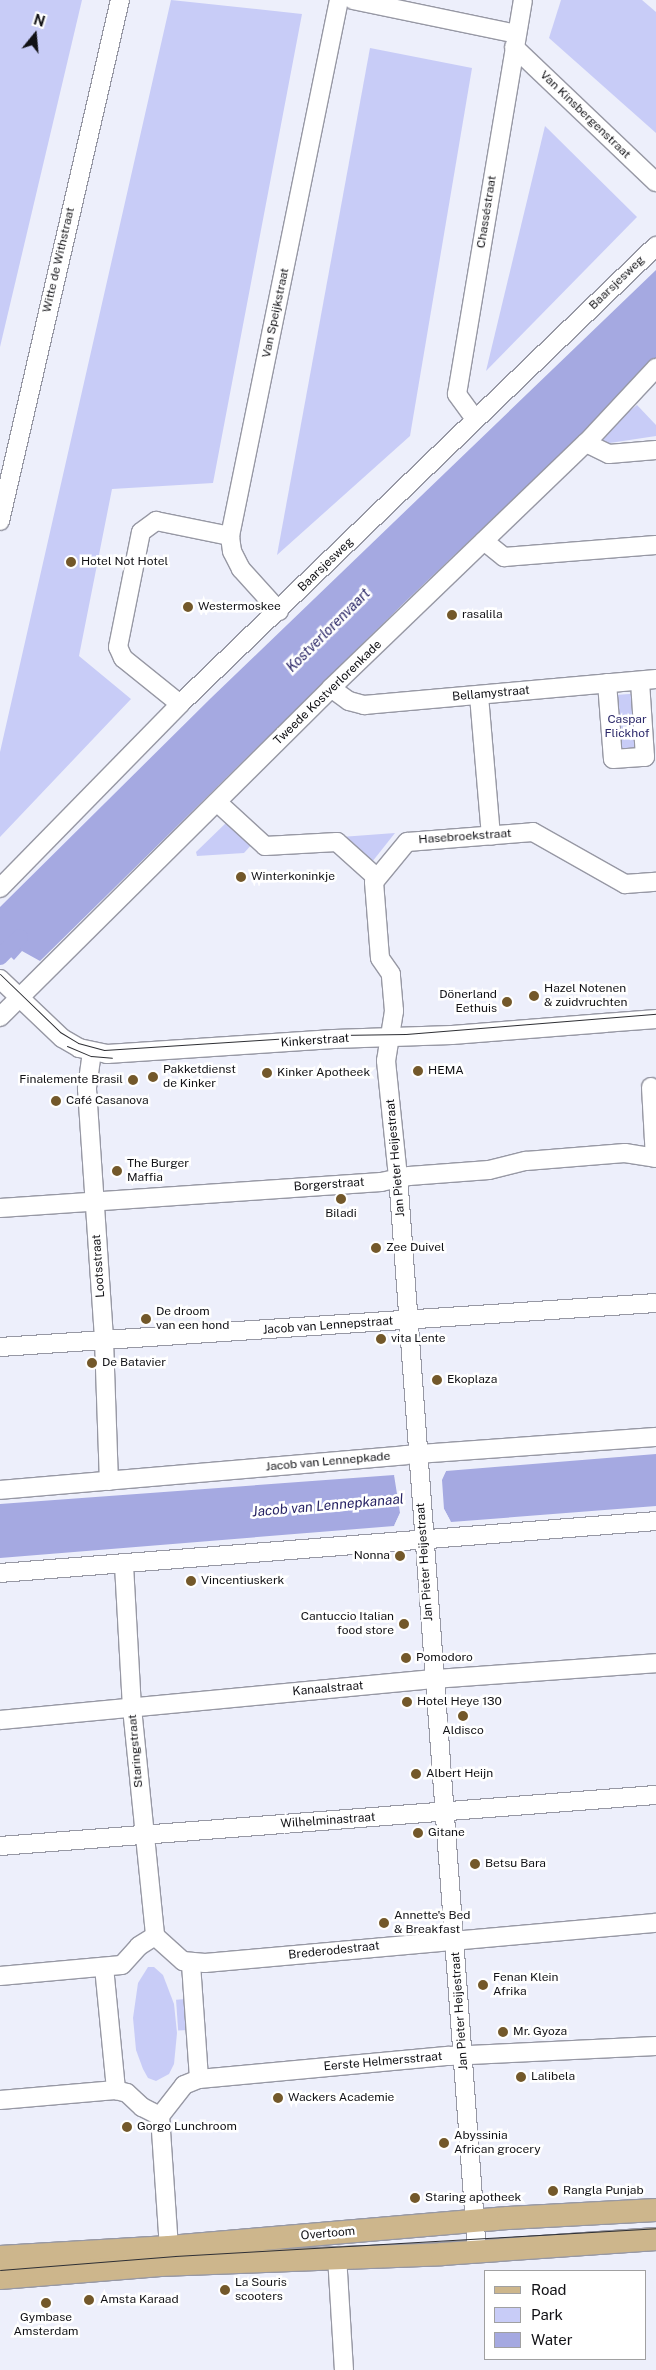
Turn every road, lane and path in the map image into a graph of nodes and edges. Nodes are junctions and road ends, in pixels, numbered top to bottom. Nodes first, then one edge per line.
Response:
1 (120, 0) edge
2 (339, 0) edge
3 (353, 0) edge
4 (523, 0) edge
5 (516, 41) junction
6 (656, 182) edge
7 (656, 246) edge
8 (656, 368) edge
9 (475, 419) junction
10 (586, 443) junction
11 (656, 450) edge
12 (0, 521) edge
13 (230, 536) junction
14 (484, 541) junction
15 (656, 545) edge
16 (279, 611) junction
17 (648, 680) edge
18 (607, 683) junction
19 (331, 688) junction
20 (479, 696) junction
21 (180, 704) junction
22 (217, 802) junction
23 (491, 835) junction
24 (376, 877) junction
25 (656, 882) edge
26 (0, 888) edge
27 (0, 979) edge
28 (19, 998) junction
29 (0, 1018) edge
30 (656, 1019) edge
31 (390, 1038) junction
32 (92, 1052) junction
33 (651, 1087) dead end
34 (655, 1158) edge
35 (398, 1177) junction
36 (95, 1201) junction
37 (0, 1208) edge
38 (656, 1303) edge
39 (408, 1321) junction
40 (104, 1340) junction
41 (0, 1347) edge
42 (656, 1437) edge
43 (418, 1454) junction
44 (109, 1481) junction
45 (0, 1490) edge
46 (656, 1521) edge
47 (422, 1532) junction
48 (124, 1565) junction
49 (0, 1574) edge
50 (656, 1663) edge
51 (435, 1679) junction
52 (132, 1708) junction
53 (0, 1720) edge
54 (656, 1794) edge
55 (446, 1812) junction
56 (143, 1835) junction
57 (0, 1846) edge
58 (656, 1923) edge
59 (155, 1936) junction
60 (455, 1939) junction
61 (191, 1964) junction
62 (104, 1967) junction
63 (0, 1976) edge
64 (656, 2046) edge
65 (464, 2056) junction
66 (200, 2079) junction
67 (116, 2090) junction
68 (0, 2100) edge
69 (160, 2116) junction
70 (656, 2210) edge
71 (476, 2221) junction
72 (656, 2239) edge
73 (169, 2246) junction
74 (477, 2252) junction
75 (337, 2256) junction
76 (0, 2257) edge
77 (0, 2278) edge
78 (344, 2370) edge

1 - 12 street, Witte de Withstraat
2 - 13 street, Van Speijkstraat
3 - 5 street
4 - 5 street, Chasséstraat
5 - 6 street, Van Kinsbergenstraat
5 - 9 street, Chasséstraat
7 - 9 street, Baarsjesweg
8 - 10 street, Tweede Kostverlorenkade
9 - 16 street, Baarsjesweg
10 - 11 street
10 - 14 street, Tweede Kostverlorenkade
13 - 16 street, Van Speijkstraat
13 - 21 street
14 - 15 street
14 - 19 street, Tweede Kostverlorenkade
16 - 21 street, Baarsjesweg
17 - 18 street, Bellamystraat
17 - 18 street
18 - 20 street, Bellamystraat
19 - 20 street, Bellamystraat
19 - 22 street, Tweede Kostverlorenkade
20 - 23 street
21 - 26 street, Baarsjesweg
22 - 24 street
22 - 28 street, Tweede Kostverlorenkade
23 - 24 street, Hasebroekstraat
23 - 25 street, Hasebroekstraat
24 - 31 street, Jan Pieter Heijestraat
27 - 28 street, Kinkerstraat
28 - 29 street, Tweede Kostverlorenkade
28 - 32 street, Kinkerstraat
30 - 31 street, Kinkerstraat
31 - 32 street, Kinkerstraat
31 - 35 street, Jan Pieter Heijestraat
32 - 36 street, Lootsstraat
33 - 34 street
34 - 35 street, Borgerstraat
35 - 36 street, Borgerstraat
35 - 39 street, Jan Pieter Heijestraat
36 - 37 street, Borgerstraat
36 - 40 street, Lootsstraat
38 - 39 street, Jacob van Lennepstraat
39 - 40 street, Jacob van Lennepstraat
39 - 43 street, Jan Pieter Heijestraat
40 - 41 street, Jacob van Lennepstraat
40 - 44 street, Lootsstraat
42 - 43 street, Jacob van Lennepkade
43 - 44 street, Jacob van Lennepkade
43 - 47 street, Jan Pieter Heijestraat
44 - 45 street, Jacob van Lennepkade
46 - 47 street
47 - 48 street
47 - 51 street, Jan Pieter Heijestraat
48 - 49 street
48 - 52 street, Staringstraat
50 - 51 street, Kanaalstraat
51 - 52 street, Kanaalstraat
51 - 55 street, Jan Pieter Heijestraat
52 - 53 street, Kanaalstraat
52 - 56 street, Staringstraat
54 - 55 street, Wilhelminastraat
55 - 56 street, Wilhelminastraat
55 - 60 street, Jan Pieter Heijestraat
56 - 57 street, Wilhelminastraat
56 - 59 street, Staringstraat
58 - 60 street, Brederodestraat
59 - 61 street
59 - 62 street
60 - 61 street, Brederodestraat
60 - 65 street, Jan Pieter Heijestraat
61 - 66 street
62 - 63 street
62 - 67 street
64 - 65 street, Eerste Helmersstraat
65 - 66 street, Eerste Helmersstraat
65 - 71 street, Jan Pieter Heijestraat
66 - 69 street
67 - 68 street
67 - 69 street
69 - 73 street
70 - 71 main road, Overtoom
71 - 73 main road, Overtoom
71 - 74 street, Jan Pieter Heijestraat
72 - 74 main road, Overtoom
73 - 76 main road, Overtoom
74 - 75 main road, Overtoom
75 - 77 main road, Overtoom
75 - 78 street

